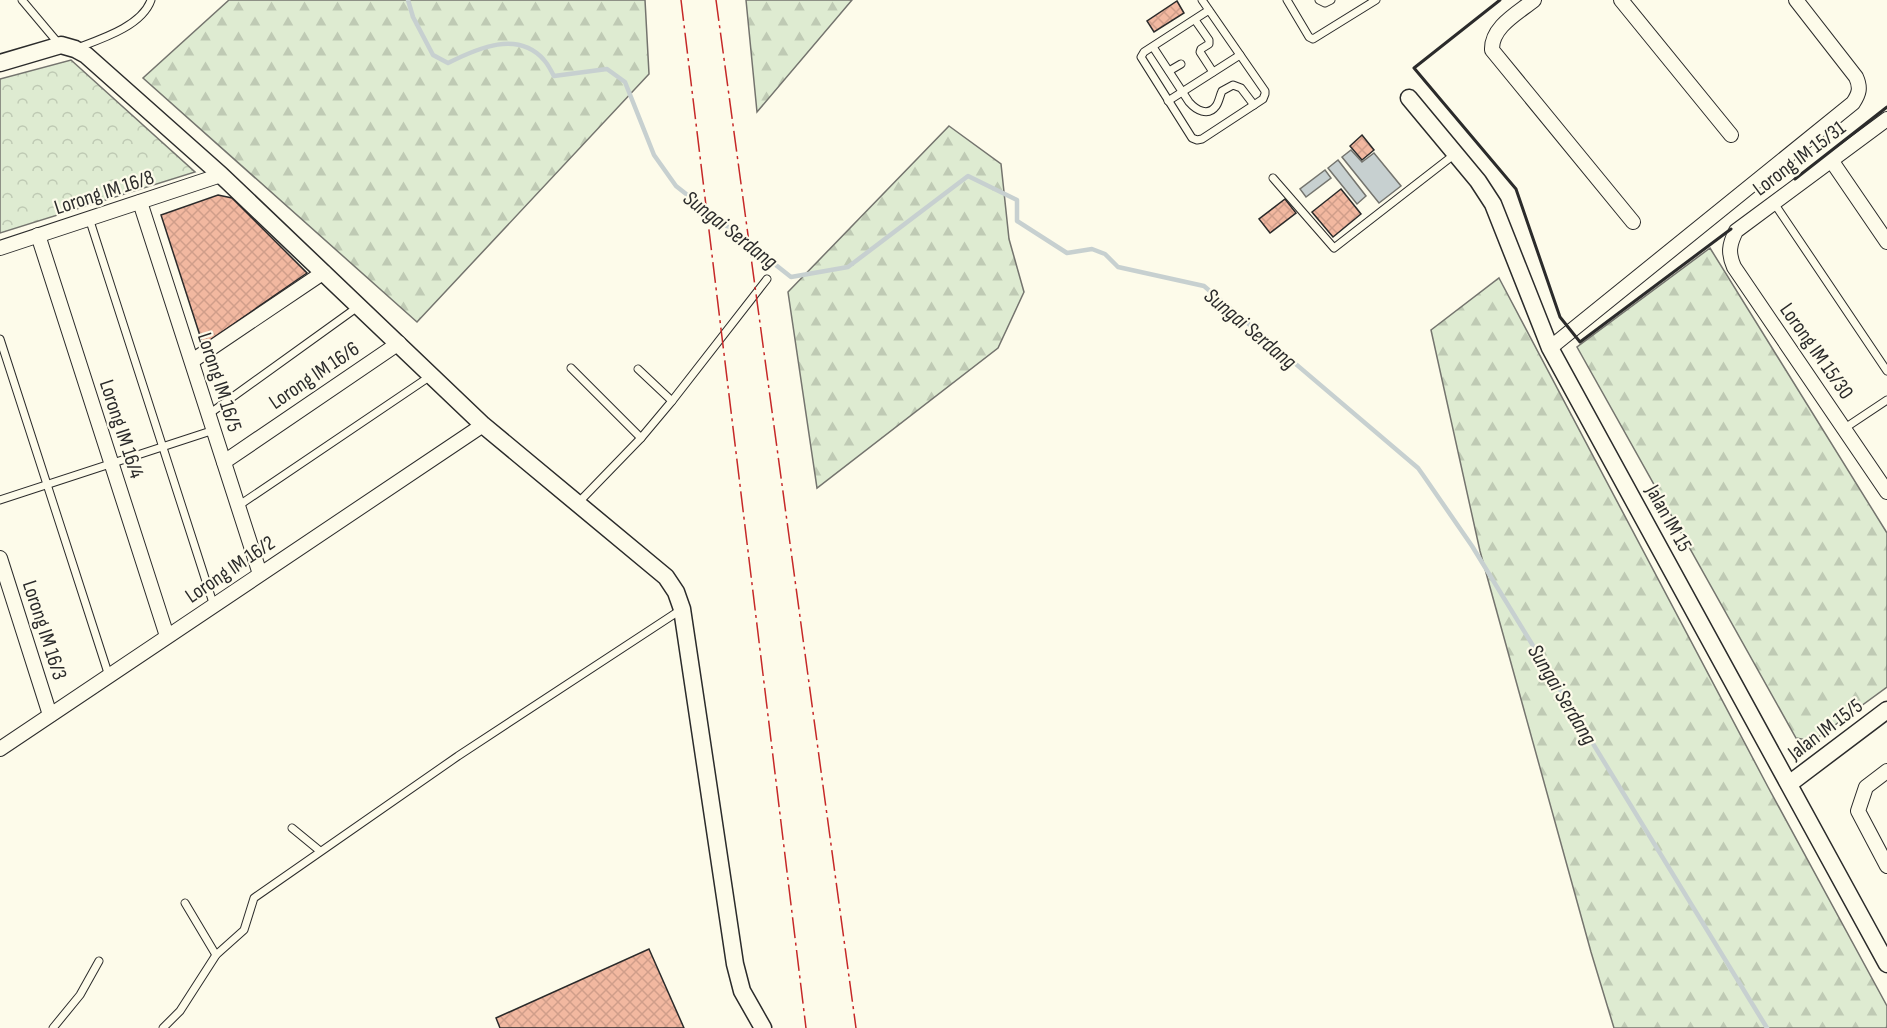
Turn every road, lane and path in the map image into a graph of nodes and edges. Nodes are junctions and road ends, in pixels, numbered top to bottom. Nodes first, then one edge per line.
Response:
1 (22, 0) edge
2 (151, 0) edge
3 (1203, 0) edge
4 (1287, 0) edge
5 (1318, 0) edge
6 (1331, 0) edge
7 (1376, 0) edge
8 (1534, 0) edge
9 (1621, 0) edge
10 (1796, 0) edge
11 (1209, 10) junction
12 (1195, 20) junction
13 (68, 47) junction
14 (1153, 47) junction
15 (1240, 55) junction
16 (0, 63) edge
17 (1181, 64) dead end
18 (1169, 71) junction
19 (1213, 72) junction
20 (1182, 92) junction
21 (1409, 98) dead end
22 (1168, 101) junction
23 (1254, 105) junction
24 (1886, 121) edge
25 (1731, 135) dead end
26 (1455, 153) junction
27 (1831, 160) junction
28 (221, 176) junction
29 (1273, 177) dead end
30 (140, 202) junction
31 (1774, 203) junction
32 (89, 219) junction
33 (1633, 222) dead end
34 (1736, 231) joint
35 (38, 235) junction
36 (1887, 242) edge
37 (0, 248) edge
38 (324, 272) junction
39 (767, 279) dead end
40 (359, 306) junction
41 (0, 339) edge
42 (399, 343) junction
43 (1550, 348) junction
44 (192, 361) junction
45 (570, 368) dead end
46 (638, 369) dead end
47 (1887, 371) edge
48 (432, 375) junction
49 (672, 400) junction
50 (1887, 400) edge
51 (209, 414) junction
52 (483, 425) junction
53 (1845, 428) junction
54 (214, 430) junction
55 (641, 438) junction
56 (163, 447) junction
57 (224, 462) junction
58 (111, 464) junction
59 (47, 485) junction
60 (1887, 492) edge
61 (0, 500) edge
62 (577, 504) junction
63 (238, 506) junction
64 (0, 558) edge
65 (260, 574) junction
66 (214, 606) junction
67 (682, 609) junction
68 (167, 636) junction
69 (109, 676) junction
70 (1887, 710) edge
71 (50, 715) junction
72 (0, 748) edge
73 (1887, 771) edge
74 (1790, 784) junction
75 (292, 828) dead end
76 (320, 850) junction
77 (1887, 866) edge
78 (185, 903) dead end
79 (216, 955) junction
80 (99, 961) dead end
81 (1887, 964) edge
82 (53, 1028) edge
83 (163, 1028) edge
84 (763, 1028) edge

1 - 13 lane
2 - 13 lane
3 - 11 lane
4 - 7 lane
5 - 6 lane
8 - 33 street
9 - 25 street
10 - 43 street
11 - 12 lane
11 - 15 lane
12 - 14 lane
12 - 19 lane
13 - 16 street
13 - 28 street
14 - 18 lane
14 - 22 lane
15 - 19 lane
15 - 23 lane
17 - 18 lane
18 - 20 lane
19 - 20 lane
20 - 22 lane
20 - 23 lane
21 - 26 street, Jalan IM 15
22 - 23 lane
24 - 27 street, Lorong IM 15/31
26 - 29 lane
26 - 43 street, Jalan IM 15
27 - 31 street, Lorong IM 15/31
27 - 36 street
28 - 30 street, Lorong IM 16/8
28 - 38 street
30 - 32 street, Lorong IM 16/8
30 - 44 street, Lorong IM 16/5
31 - 34 street, Lorong IM 15/31
31 - 47 lane
32 - 35 street, Lorong IM 16/8
32 - 56 lane
34 - 53 street, Lorong IM 15/30
35 - 37 street, Lorong IM 16/8
35 - 58 street, Lorong IM 16/4
38 - 40 street
38 - 44 street
39 - 49 lane
40 - 42 street
40 - 51 lane
41 - 59 lane
42 - 48 street
42 - 57 street, Lorong IM 16/6
43 - 74 street, Jalan IM 15
44 - 51 street, Lorong IM 16/5
45 - 55 lane
46 - 49 lane
48 - 52 street
48 - 63 lane
49 - 55 lane
50 - 53 lane
51 - 54 street, Lorong IM 16/5
52 - 62 street
52 - 65 street, Lorong IM 16/2
53 - 60 street, Lorong IM 15/30
54 - 56 lane
54 - 57 street, Lorong IM 16/5
55 - 62 lane
56 - 58 lane
56 - 66 lane
57 - 63 street, Lorong IM 16/5
58 - 59 lane
58 - 68 street, Lorong IM 16/4
59 - 61 lane
59 - 69 lane
62 - 67 street
63 - 65 street, Lorong IM 16/5
64 - 71 street, Lorong IM 16/3
65 - 66 street, Lorong IM 16/2
66 - 68 street, Lorong IM 16/2
67 - 76 lane
67 - 84 street
68 - 69 street, Lorong IM 16/2
69 - 71 street, Lorong IM 16/2
70 - 74 street, Jalan IM 15/5
71 - 72 street, Lorong IM 16/2
73 - 77 street
74 - 81 street, Jalan IM 15
75 - 76 lane
76 - 79 lane
78 - 79 lane
79 - 83 lane
80 - 82 lane

